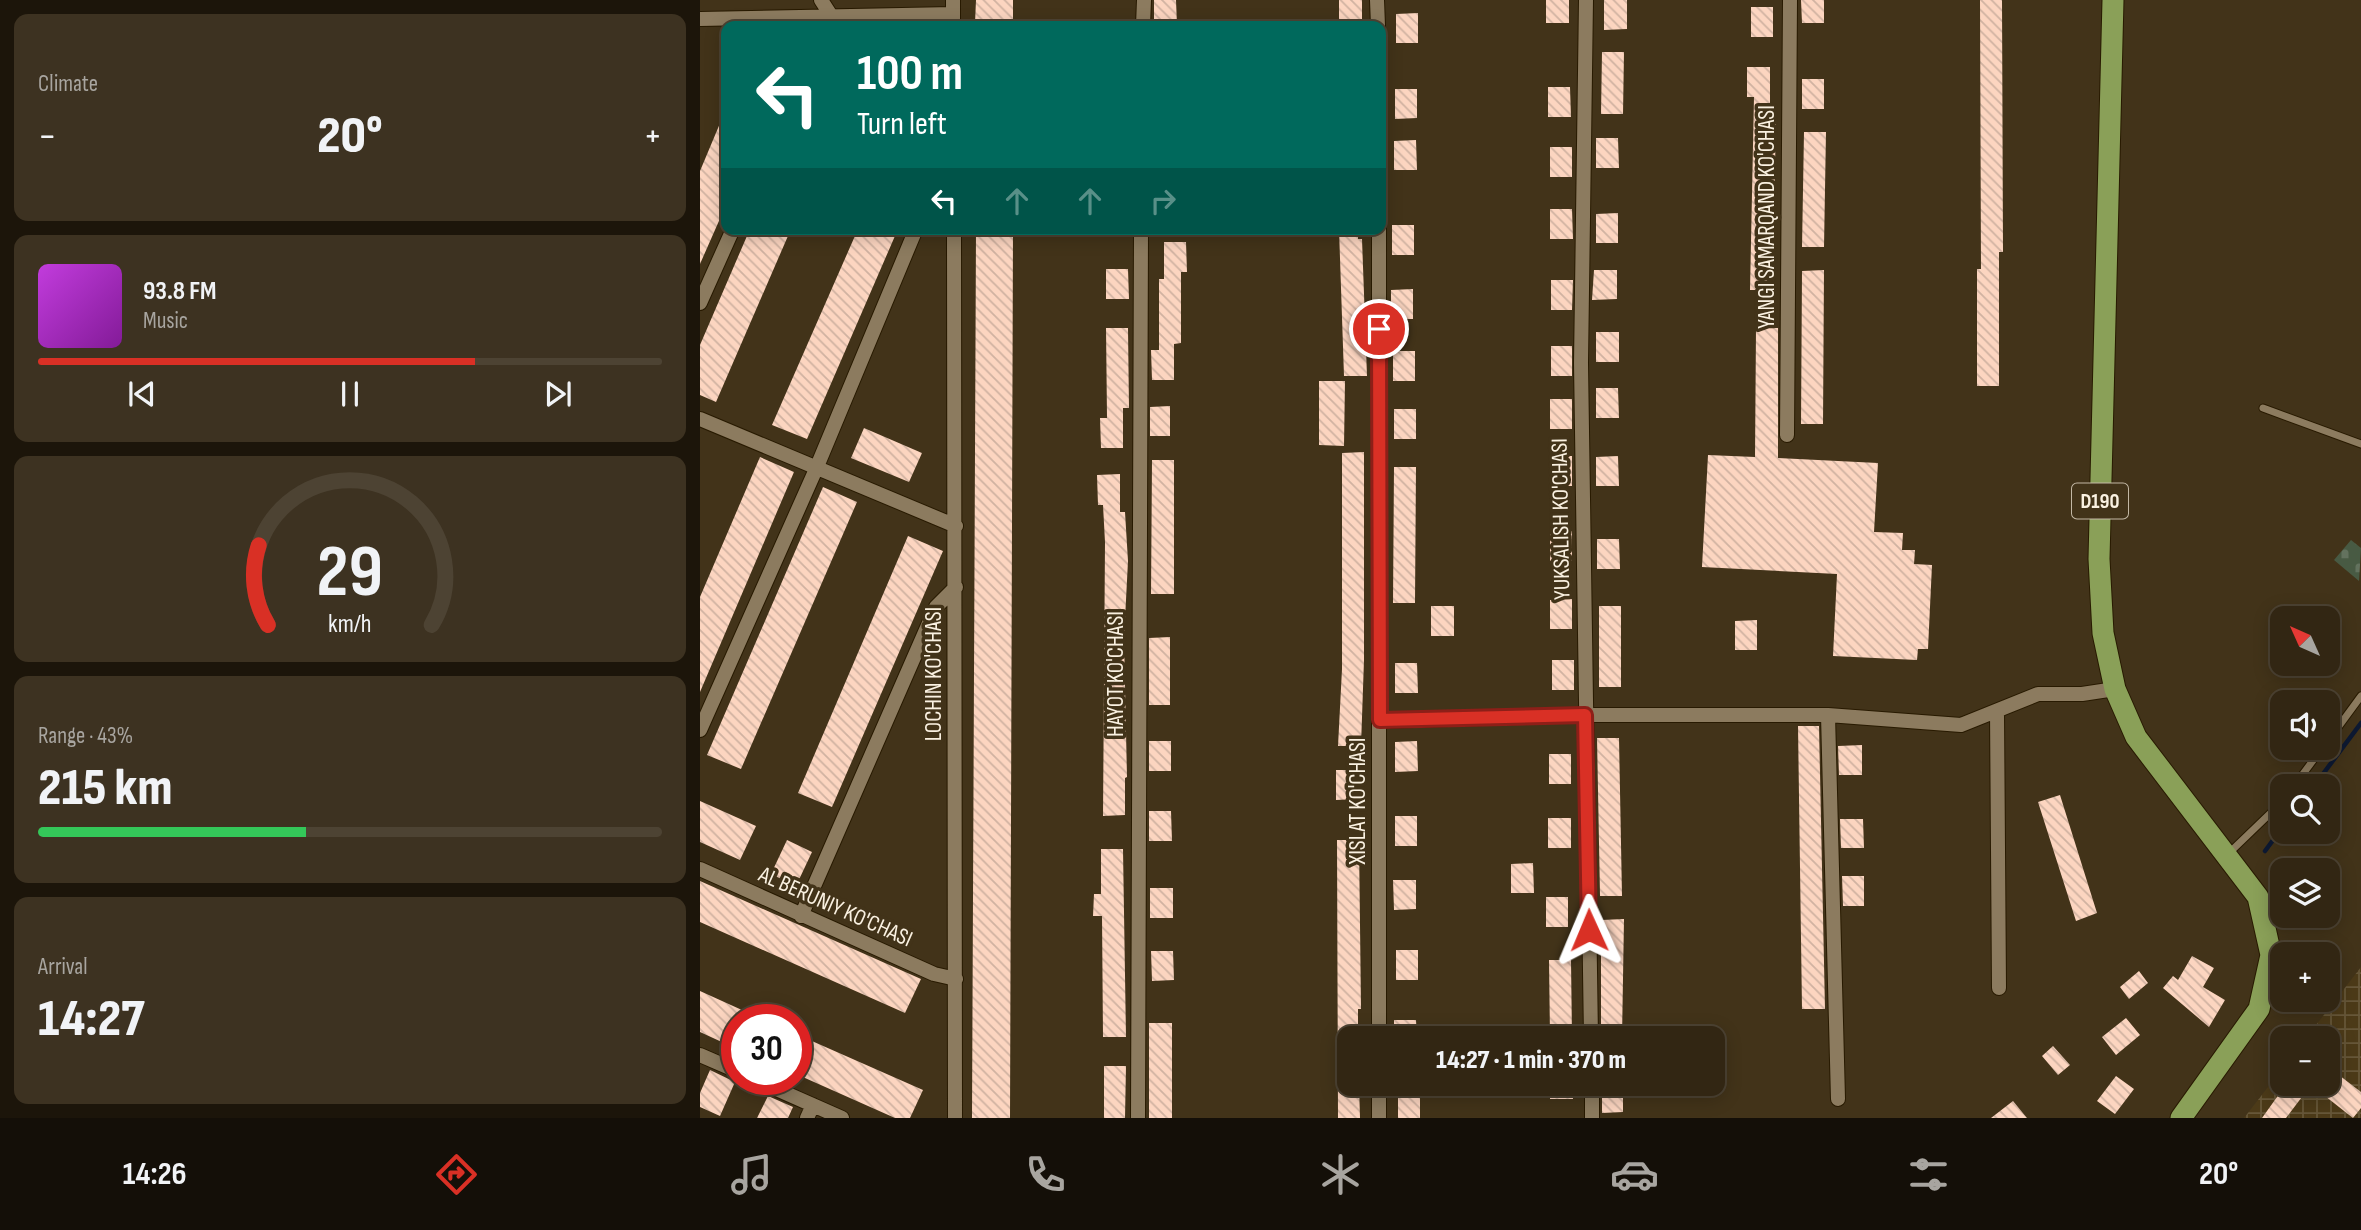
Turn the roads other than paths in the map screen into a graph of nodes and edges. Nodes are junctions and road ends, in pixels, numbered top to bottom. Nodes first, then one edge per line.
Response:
1 (821, 0) edge
2 (1144, 0) edge
3 (1377, 0) edge
4 (1587, 0) edge
5 (1790, 0) edge
6 (2113, 0) edge
7 (953, 13) edge
8 (700, 19) edge
9 (827, 20) edge
10 (1143, 21) edge
11 (1378, 21) edge
12 (730, 235) edge
13 (914, 235) edge
14 (954, 235) edge
15 (1141, 235) edge
16 (1379, 235) edge
17 (700, 303) edge
18 (2263, 408) dead end
19 (700, 419) edge
20 (1787, 435) dead end
21 (2361, 444) edge
22 (816, 469) junction
23 (956, 526) junction
24 (956, 587) junction
25 (2115, 689) junction
26 (2361, 696) edge
27 (1997, 711) junction
28 (1585, 715) junction
29 (1828, 715) junction
30 (1380, 720) junction
31 (2340, 725) edge
32 (700, 730) edge
33 (2270, 813) edge
34 (2227, 854) junction
35 (700, 869) edge
36 (802, 916) junction
37 (956, 979) junction
38 (1999, 988) dead end
39 (1379, 1026) edge
40 (1591, 1026) edge
41 (700, 1055) edge
42 (721, 1064) edge
43 (782, 1095) edge
44 (1379, 1096) edge
45 (1592, 1096) edge
46 (1838, 1099) dead end
47 (810, 1111) edge
48 (842, 1118) edge
49 (956, 1118) edge
50 (1138, 1118) edge
51 (1379, 1118) edge
52 (1592, 1118) edge
53 (2180, 1118) edge

1 - 9 street
2 - 10 street
3 - 11 street
4 - 28 street, YUKSALISH KO'CHASI
5 - 20 street, YANGI SAMARQAND KO'CHASI
6 - 25 main road, D190
7 - 9 street
8 - 9 street
12 - 17 street
13 - 22 street
14 - 23 street, LOCHIN KO'CHASI
15 - 50 street, HAYOT KO'CHASI
16 - 30 street, XISLAT KO'CHASI
18 - 21 lane
19 - 22 street
22 - 23 street
22 - 32 street
23 - 24 street, LOCHIN KO'CHASI
24 - 36 street
24 - 37 street, LOCHIN KO'CHASI
25 - 27 street
25 - 34 main road, D190
26 - 31 lane
27 - 29 street
27 - 38 street
28 - 29 street
28 - 30 street
28 - 40 street, YUKSALISH KO'CHASI
29 - 46 street
30 - 39 street, XISLAT KO'CHASI
33 - 34 lane
34 - 53 main road, D190
35 - 36 street, AL BERUNIY KO'CHASI
36 - 37 street, AL BERUNIY KO'CHASI
37 - 49 street, LOCHIN KO'CHASI
41 - 42 street
43 - 47 street
44 - 51 street
45 - 52 street
47 - 48 street

